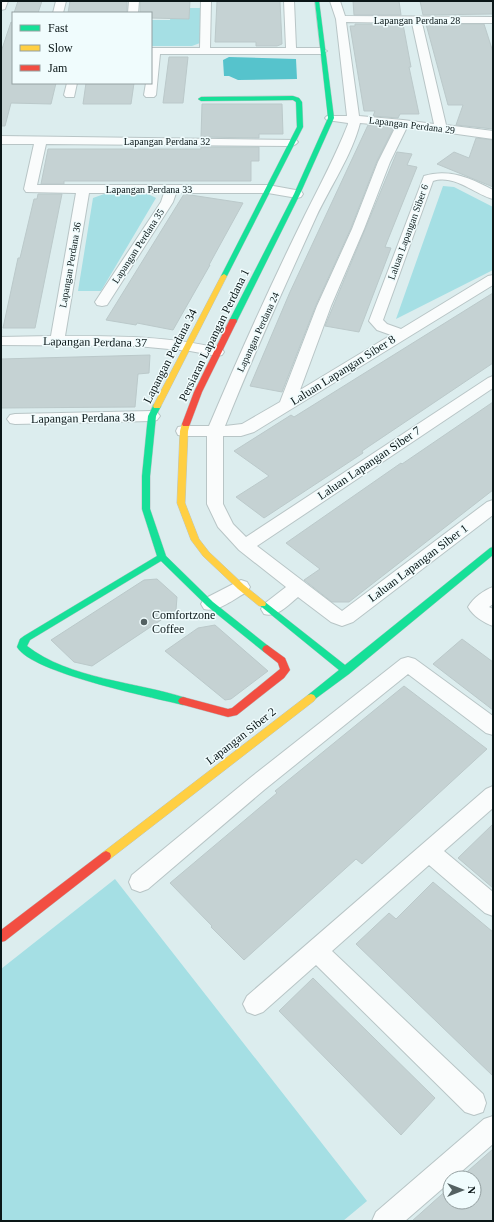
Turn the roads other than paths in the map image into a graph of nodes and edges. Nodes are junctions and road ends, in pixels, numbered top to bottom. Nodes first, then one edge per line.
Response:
1 (3, 1) edge
2 (60, 1) edge
3 (134, 1) edge
4 (206, 1) edge
5 (288, 1) edge
6 (317, 1) edge
7 (335, 1) edge
8 (1, 7) edge
9 (58, 12) edge
10 (133, 12) edge
11 (341, 19) junction
12 (416, 19) junction
13 (493, 20) edge
14 (153, 51) edge
15 (205, 51) junction
16 (291, 51) junction
17 (322, 51) junction
18 (152, 66) edge
19 (72, 84) edge
20 (151, 84) edge
21 (70, 95) dead end
22 (150, 95) dead end
23 (201, 99) dead end
24 (331, 118) junction
25 (353, 119) junction
26 (403, 123) junction
27 (441, 128) junction
28 (493, 135) edge
29 (1, 140) edge
30 (41, 140) junction
31 (292, 142) junction
32 (268, 188) junction
33 (83, 189) junction
34 (171, 189) junction
35 (297, 194) junction
36 (493, 196) edge
37 (493, 279) edge
38 (102, 302) dead end
39 (403, 334) junction
40 (1, 341) edge
41 (58, 341) junction
42 (188, 346) junction
43 (217, 352) junction
44 (493, 381) edge
45 (286, 406) junction
46 (152, 416) junction
47 (14, 419) dead end
48 (184, 431) junction
49 (215, 431) junction
50 (493, 506) edge
51 (245, 546) junction
52 (493, 550) edge
53 (162, 557) junction
54 (241, 587) junction
55 (298, 587) junction
56 (493, 594) edge
57 (210, 604) junction
58 (270, 609) junction
59 (342, 619) joint
60 (493, 619) edge
61 (346, 671) junction
62 (493, 727) edge
63 (493, 795) edge
64 (428, 851) junction
65 (140, 882) dead end
66 (493, 906) edge
67 (1, 937) edge
68 (316, 950) junction
69 (255, 1004) dead end
70 (474, 1103) dead end
71 (493, 1128) edge
72 (385, 1221) edge

1 - 8 street
2 - 9 street
3 - 10 street
4 - 15 street
5 - 16 street
6 - 17 street
7 - 11 street, Lapangan Perdana 24
11 - 12 street, Lapangan Perdana 28
11 - 25 street, Lapangan Perdana 24
12 - 13 street, Lapangan Perdana 28
12 - 27 street
14 - 15 street
14 - 18 street
15 - 16 street
16 - 17 street
17 - 24 street
19 - 21 street
20 - 22 street
23 - 31 street, Lapangan Perdana 34
24 - 25 street, Lapangan Perdana 29
24 - 35 street, Persiaran Lapangan Perdana 1
25 - 26 street, Lapangan Perdana 29
25 - 49 street, Lapangan Perdana 24
26 - 27 street, Lapangan Perdana 29
26 - 45 street
27 - 28 street, Lapangan Perdana 29
29 - 30 street, Lapangan Perdana 32
30 - 31 street, Lapangan Perdana 32
30 - 33 street, Lapangan Perdana 33
31 - 32 street, Lapangan Perdana 34
32 - 34 street, Lapangan Perdana 33
32 - 35 street, Lapangan Perdana 33
32 - 42 street, Lapangan Perdana 34
33 - 34 street, Lapangan Perdana 33
33 - 41 street, Lapangan Perdana 36
34 - 38 street, Lapangan Perdana 35
35 - 43 street, Persiaran Lapangan Perdana 1
36 - 39 street, Laluan Lapangan Siber 6
37 - 39 street, Laluan Lapangan Siber 8
39 - 45 street, Laluan Lapangan Siber 8
40 - 41 street, Lapangan Perdana 37
41 - 42 street, Lapangan Perdana 37
42 - 43 street, Lapangan Perdana 37
42 - 46 street, Lapangan Perdana 34
43 - 48 street, Persiaran Lapangan Perdana 1
44 - 51 street, Laluan Lapangan Siber 7
45 - 49 street, Laluan Lapangan Siber 8
46 - 47 street, Lapangan Perdana 38
46 - 53 street, Lapangan Perdana 34
48 - 49 street, Laluan Lapangan Siber 8
48 - 54 street, Persiaran Lapangan Perdana 1
49 - 51 street, Lapangan Perdana 24
50 - 59 street, Laluan Lapangan Siber 1
51 - 55 street, Lapangan Perdana 24
52 - 61 street, Lapangan Siber 2
53 - 57 street, Lapangan Perdana 34
53 - 57 street, Lapangan Perdana 34
54 - 57 street
54 - 58 street, Persiaran Lapangan Perdana 1
55 - 58 street
55 - 59 street, Lapangan Perdana 24
56 - 60 street
58 - 61 street, Persiaran Lapangan Perdana 1
61 - 67 street, Lapangan Siber 2
62 - 65 street
63 - 64 street
64 - 66 street
64 - 68 street
68 - 69 street
68 - 70 street
71 - 72 street

